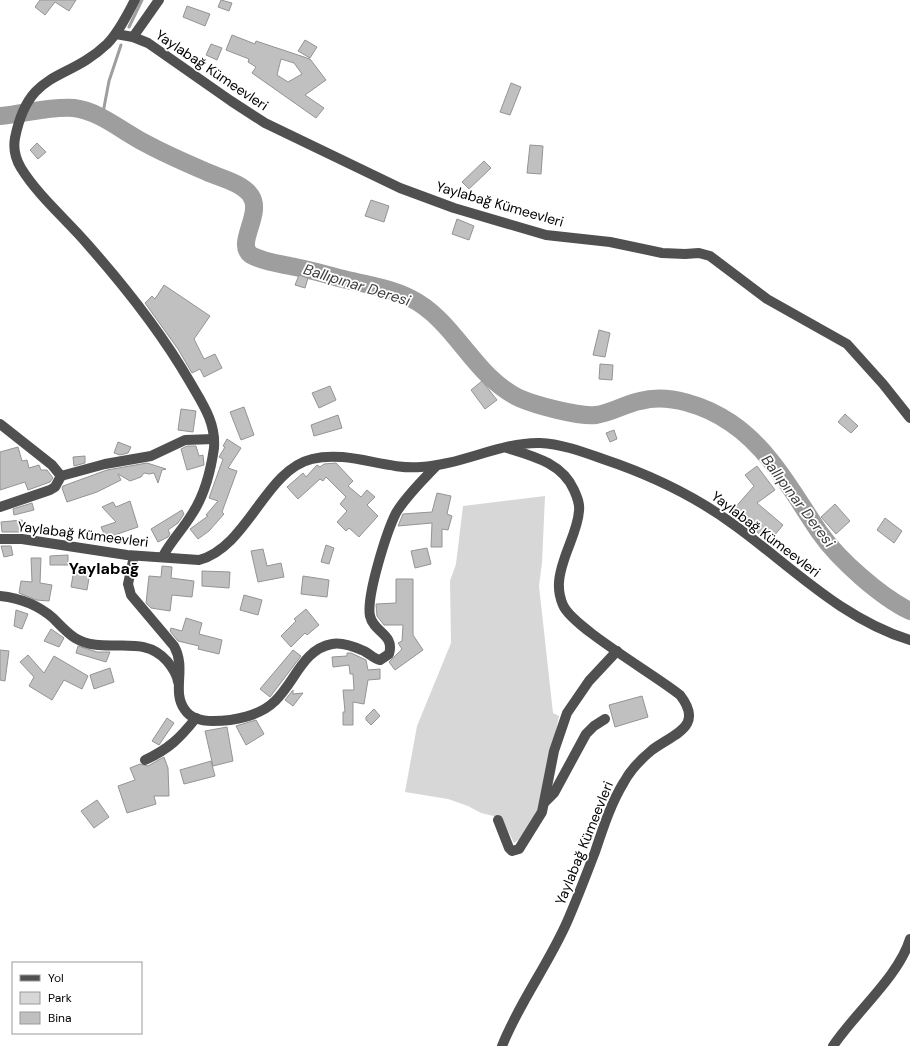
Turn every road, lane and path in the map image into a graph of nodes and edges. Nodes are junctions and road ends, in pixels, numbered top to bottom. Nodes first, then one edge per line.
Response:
1 (135, 0) edge
2 (159, 0) edge
3 (116, 34) junction
4 (134, 37) junction
5 (910, 418) edge
6 (0, 424) edge
7 (214, 439) junction
8 (507, 448) junction
9 (436, 466) junction
10 (61, 476) junction
11 (0, 506) edge
12 (0, 539) edge
13 (134, 556) junction
14 (163, 556) junction
15 (0, 596) edge
16 (910, 640) edge
17 (617, 651) junction
18 (178, 692) junction
19 (196, 718) junction
20 (605, 719) dead end
21 (145, 760) dead end
22 (545, 802) junction
23 (498, 820) dead end
24 (910, 939) edge
25 (502, 1046) edge
26 (833, 1046) edge

1 - 3 street
2 - 4 street, Yaylabağ Kümeevleri
3 - 4 street, Yaylabağ Kümeevleri
3 - 7 street, Yaylabağ Kümeevleri
4 - 5 street, Yaylabağ Kümeevleri
6 - 10 street
7 - 10 street
7 - 14 street, Yaylabağ Kümeevleri
8 - 9 street, Yaylabağ Kümeevleri
8 - 16 street, Yaylabağ Kümeevleri
8 - 17 street, Yaylabağ Kümeevleri
9 - 14 street, Yaylabağ Kümeevleri
9 - 19 street
10 - 11 street, Yaylabağ Kümeevleri
12 - 13 street, Yaylabağ Kümeevleri
13 - 14 street, Yaylabağ Kümeevleri
13 - 18 street
15 - 18 street
17 - 22 street
17 - 25 street, Yaylabağ Kümeevleri
18 - 19 street
19 - 21 street
20 - 22 street
22 - 23 street
24 - 26 street

